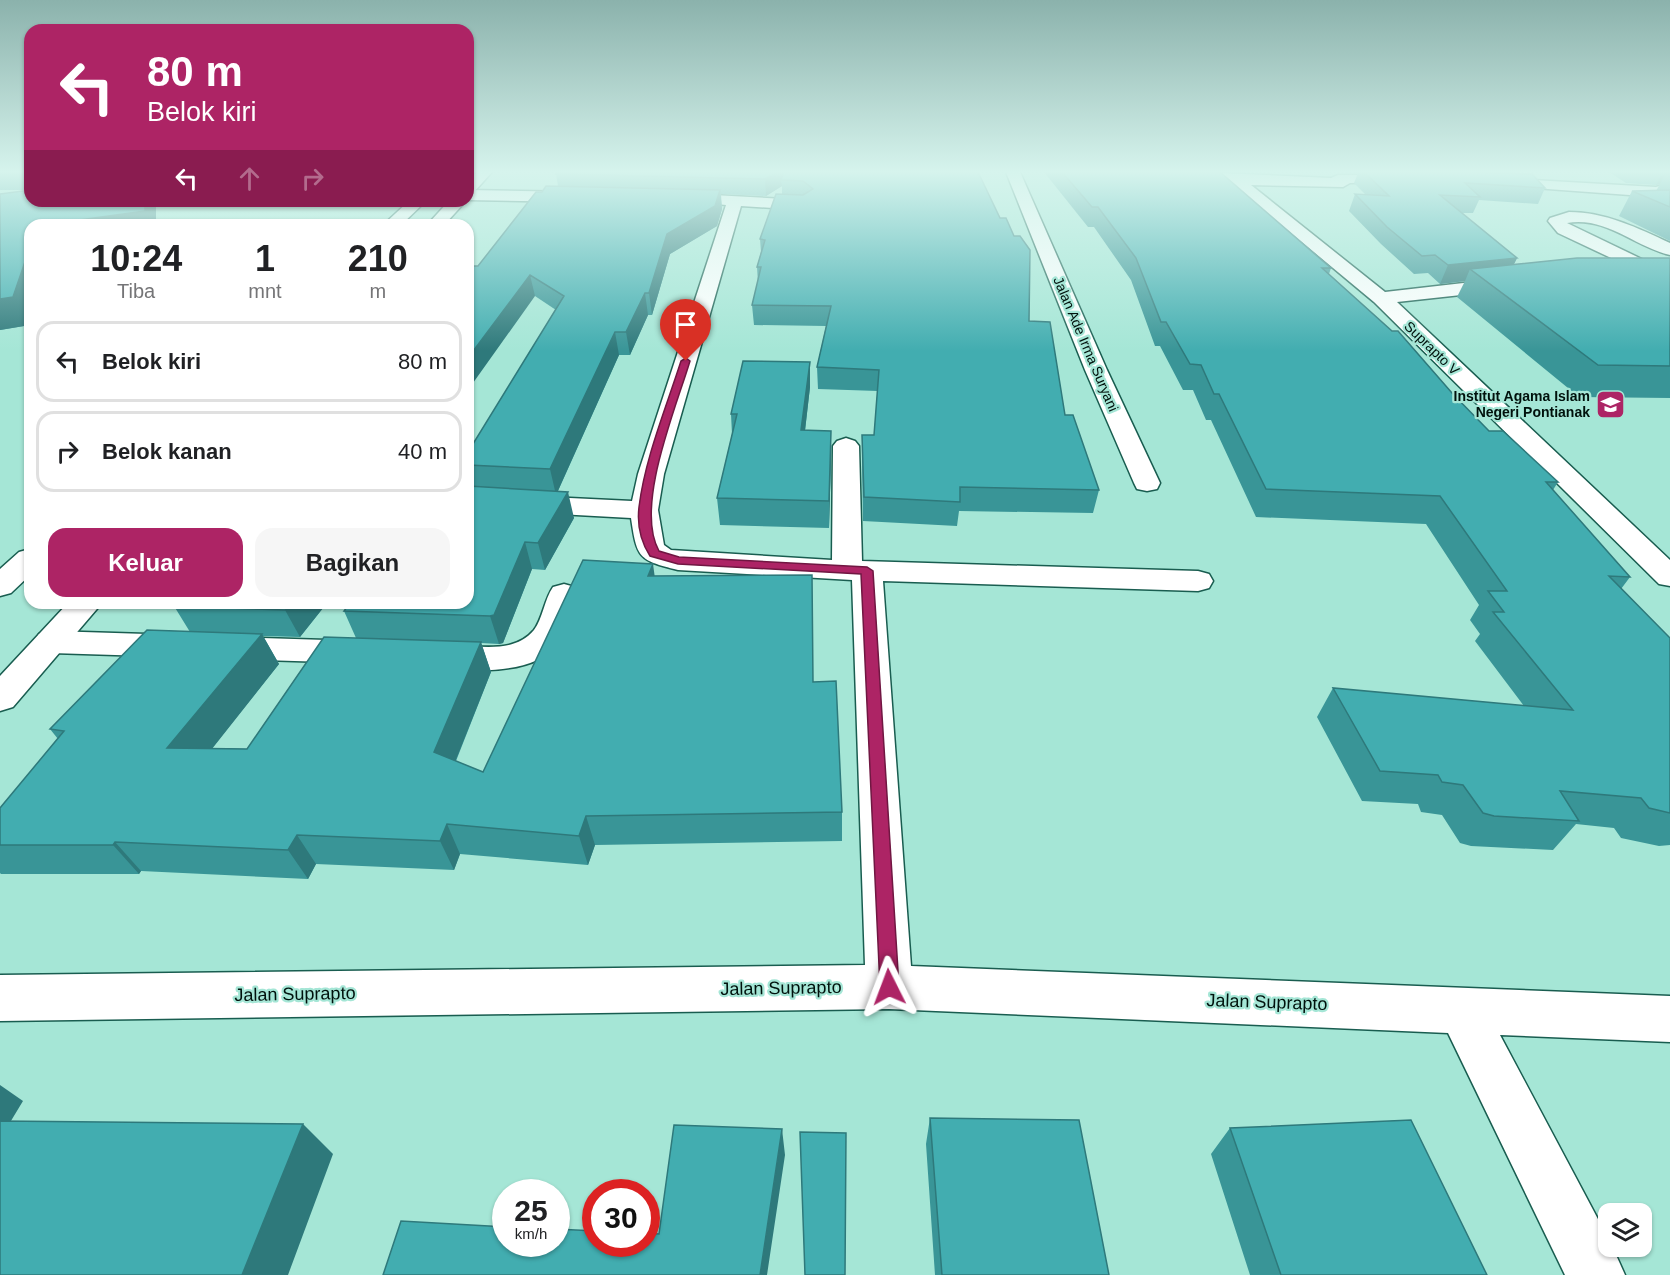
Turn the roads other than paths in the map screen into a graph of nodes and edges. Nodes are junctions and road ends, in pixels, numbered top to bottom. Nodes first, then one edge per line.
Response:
1 (726, 232) edge
2 (1038, 232) edge
3 (1295, 232) edge
4 (1569, 232) edge
5 (1630, 232) edge
6 (1670, 250) edge
7 (1670, 265) edge
8 (1646, 268) junction
9 (1604, 273) edge
10 (1528, 282) edge
11 (1381, 298) junction
12 (846, 446) dead end
13 (1147, 483) dead end
14 (474, 501) edge
15 (644, 510) junction
16 (24, 564) edge
17 (857, 570) junction
18 (1670, 578) edge
19 (1198, 581) dead end
20 (0, 586) edge
21 (564, 594) edge
22 (81, 609) edge
23 (51, 642) junction
24 (0, 698) edge
25 (889, 987) junction
26 (0, 998) edge
27 (1461, 1010) junction
28 (1670, 1019) edge
29 (1596, 1275) edge

1 - 15 street
2 - 13 street, Jalan Ade Irma Suryani
3 - 11 street, Suprapto V
4 - 8 street
5 - 6 street
7 - 8 street
8 - 9 street
10 - 11 street
11 - 18 street, Suprapto V
12 - 17 street
14 - 15 street
15 - 17 street
16 - 20 street
17 - 19 street
17 - 25 street
21 - 23 street
22 - 23 street
23 - 24 street
25 - 26 street, Jalan Suprapto
25 - 27 street, Jalan Suprapto
27 - 28 street, Jalan Suprapto
27 - 29 street

